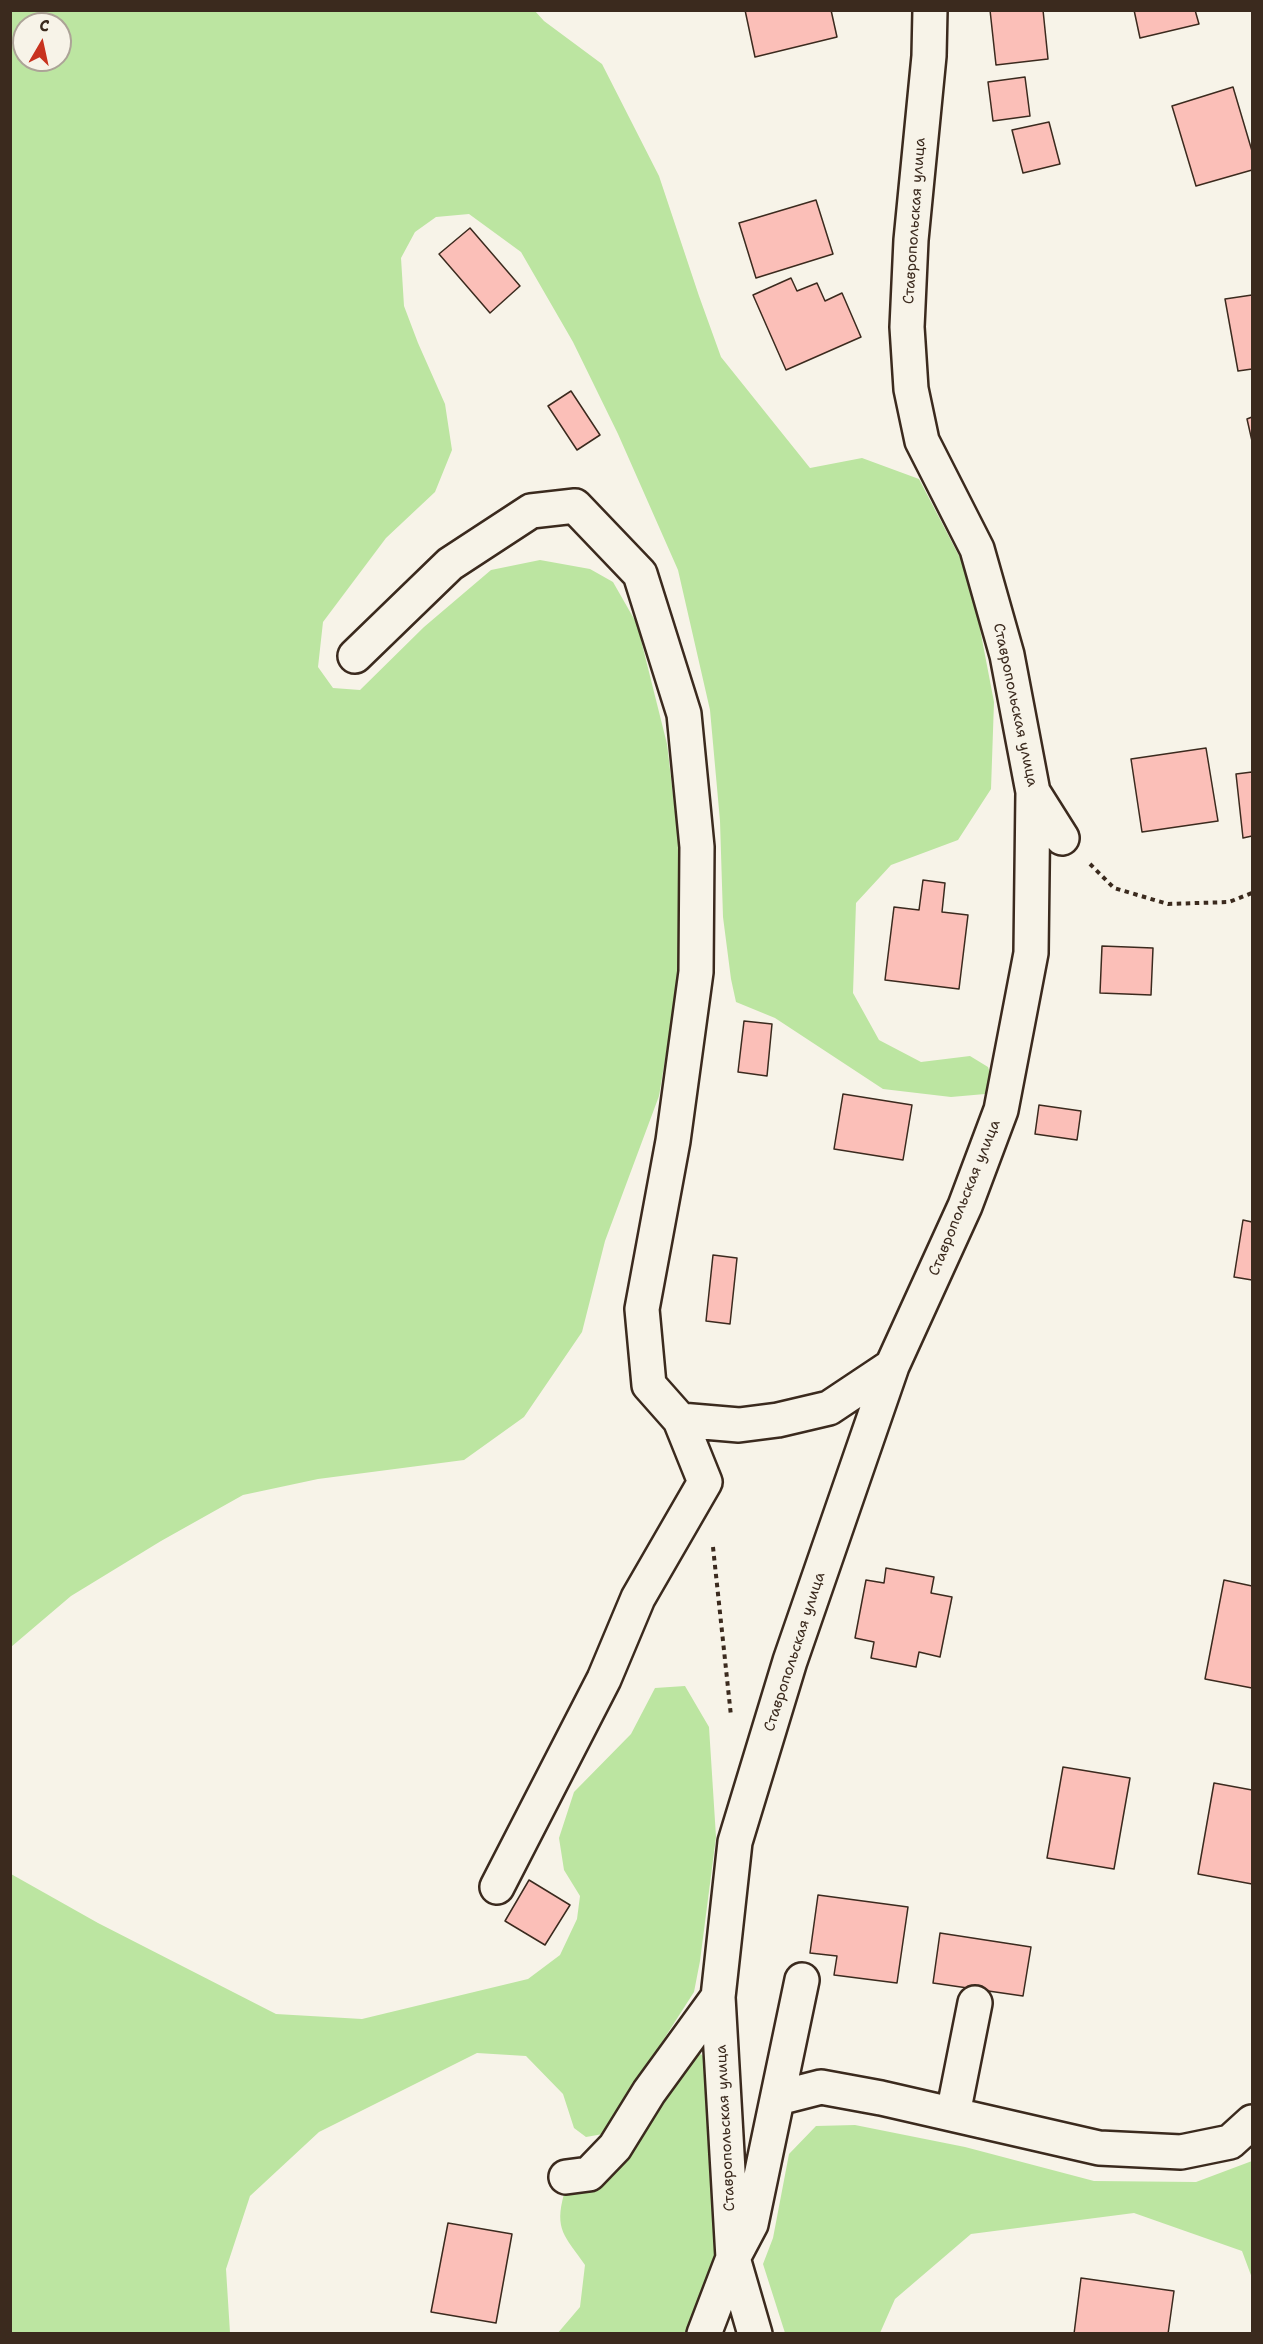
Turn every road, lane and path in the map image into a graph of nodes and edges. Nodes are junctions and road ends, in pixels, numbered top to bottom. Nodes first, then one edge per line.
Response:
1 (930, 10) edge
2 (354, 656) dead end
3 (1033, 792) junction
4 (1062, 837) joint
5 (1252, 893) edge
6 (892, 1366) junction
7 (680, 1420) junction
8 (712, 1541) dead end
9 (731, 1724) dead end
10 (497, 1887) dead end
11 (802, 1980) dead end
12 (718, 1997) junction
13 (975, 2003) dead end
14 (778, 2098) junction
15 (953, 2114) junction
16 (1252, 2122) edge
17 (566, 2177) dead end
18 (733, 2258) junction
19 (704, 2334) edge
20 (755, 2334) edge

1 - 3 street, Ставропольская улица
2 - 7 street
3 - 4 street
3 - 6 street, Ставропольская улица
4 - 5 path
6 - 7 street
6 - 12 street, Ставропольская улица
7 - 10 street
8 - 9 path
11 - 14 street
12 - 17 street
12 - 18 street, Ставропольская улица
13 - 15 street
14 - 15 street
14 - 18 street
15 - 16 street
18 - 19 street, Ставропольская улица
18 - 20 street

